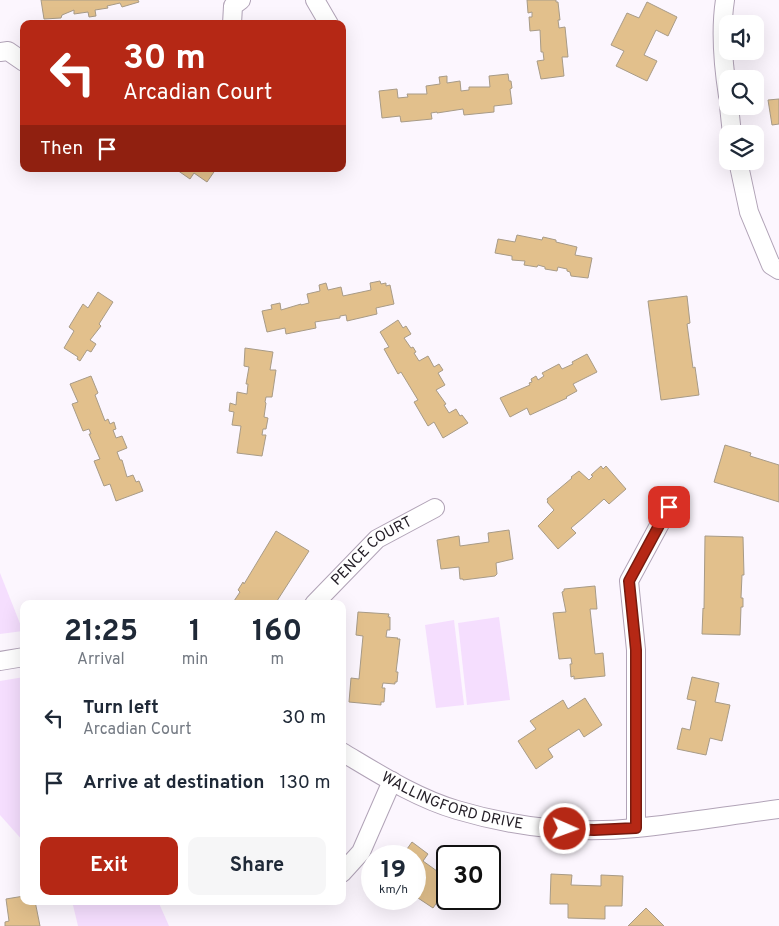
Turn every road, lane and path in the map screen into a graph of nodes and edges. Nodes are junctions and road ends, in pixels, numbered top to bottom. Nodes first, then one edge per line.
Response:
1 (241, 0) edge
2 (315, 0) edge
3 (725, 0) edge
4 (232, 20) edge
5 (326, 20) edge
6 (0, 52) edge
7 (20, 59) edge
8 (724, 70) edge
9 (740, 170) edge
10 (779, 270) edge
11 (669, 507) dead end
12 (435, 508) dead end
13 (318, 600) edge
14 (20, 658) edge
15 (0, 661) edge
16 (346, 754) edge
17 (392, 781) junction
18 (779, 809) edge
19 (636, 828) junction
20 (346, 869) edge

1 - 4 street
2 - 5 street
3 - 8 street
6 - 7 street
9 - 10 street
11 - 19 street
12 - 13 street, PENCE COURT
14 - 15 street
16 - 17 street, WALLINGFORD DRIVE
17 - 19 street, WALLINGFORD DRIVE
17 - 20 street
18 - 19 street, WALLINGFORD DRIVE

